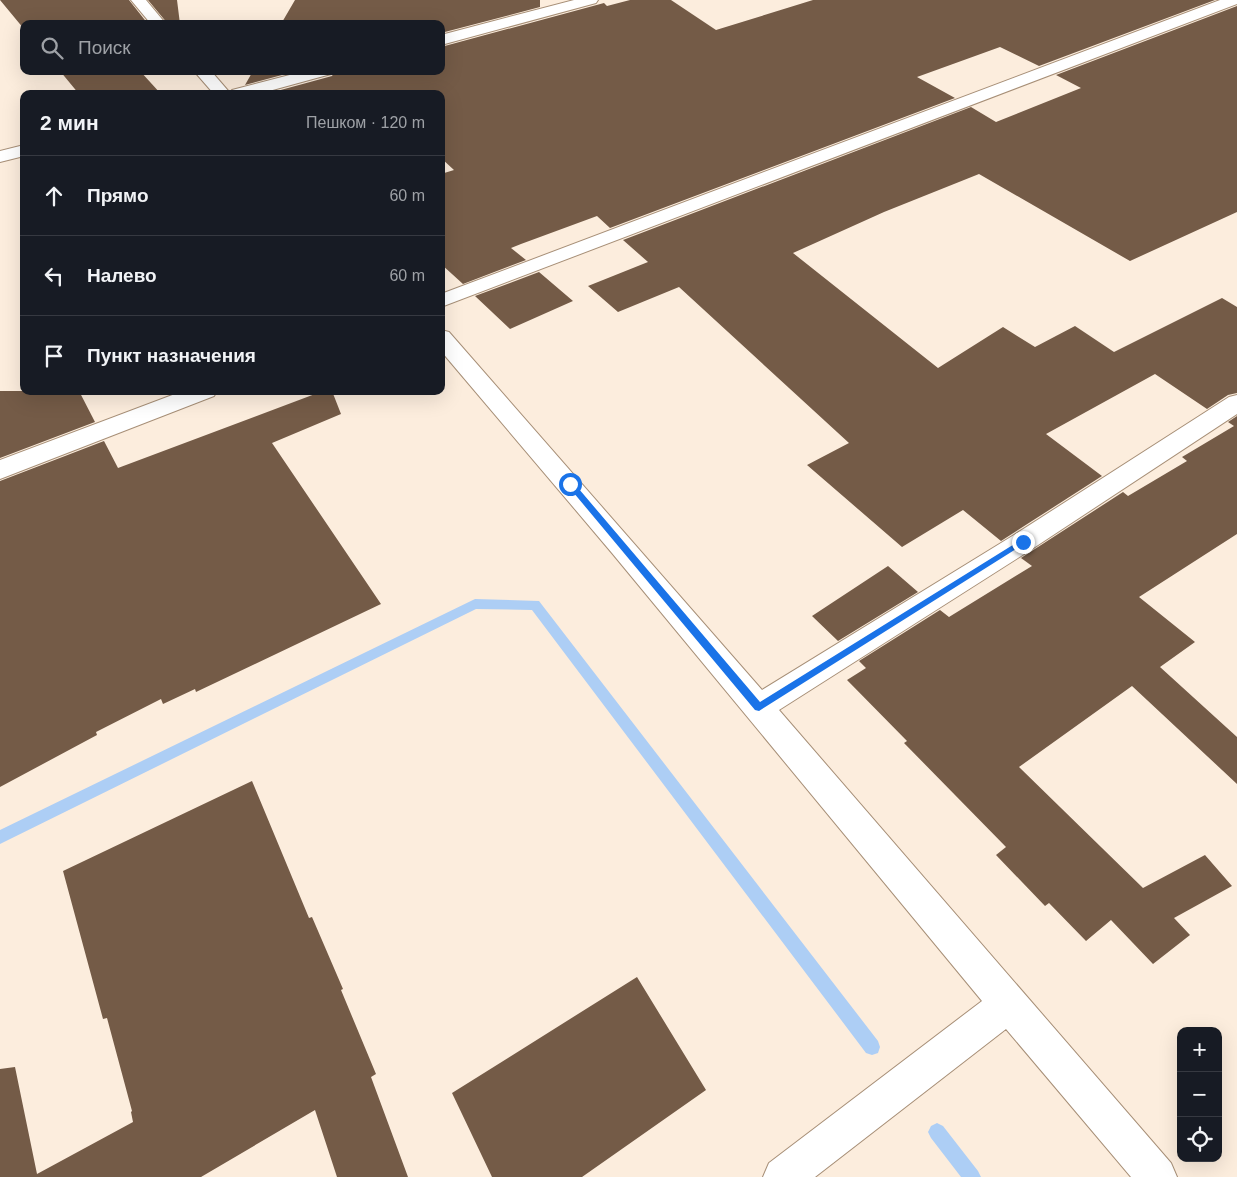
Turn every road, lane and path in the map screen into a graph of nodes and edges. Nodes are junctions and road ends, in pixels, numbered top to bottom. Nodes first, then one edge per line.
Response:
1 (138, 0) edge
2 (591, 0) edge
3 (1234, 0) edge
4 (156, 20) edge
5 (445, 39) edge
6 (206, 75) edge
7 (310, 75) edge
8 (219, 90) edge
9 (253, 90) edge
10 (20, 151) edge
11 (0, 157) edge
12 (445, 299) edge
13 (445, 342) edge
14 (196, 395) edge
15 (1237, 402) edge
16 (0, 470) edge
17 (759, 707) junction
18 (1008, 1005) junction
19 (783, 1177) edge
20 (1156, 1177) edge

1 - 4 street
2 - 5 street
3 - 12 street
6 - 8 street
7 - 9 street
10 - 11 street
13 - 17 street
14 - 16 street
15 - 17 street
17 - 18 street
18 - 19 street
18 - 20 street

